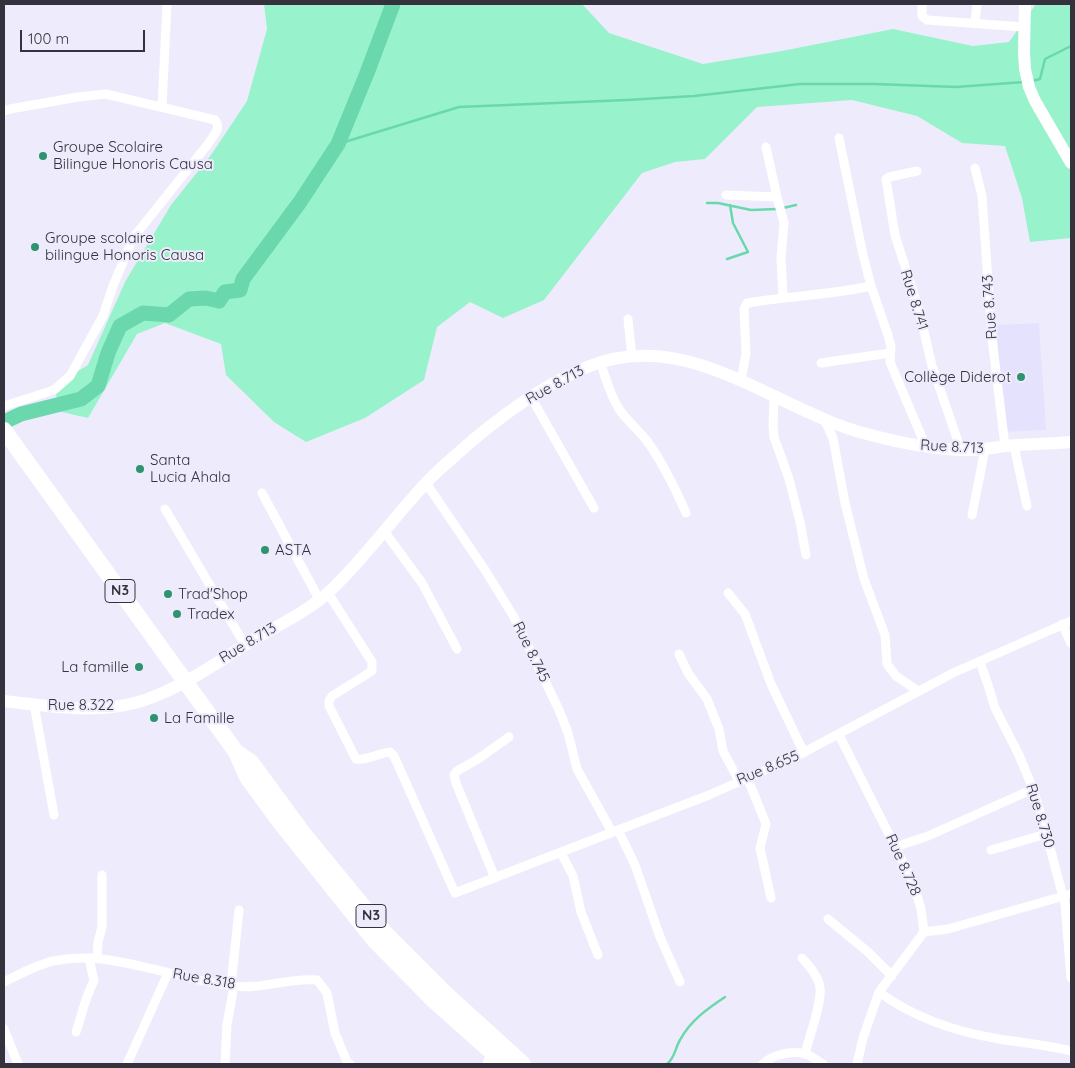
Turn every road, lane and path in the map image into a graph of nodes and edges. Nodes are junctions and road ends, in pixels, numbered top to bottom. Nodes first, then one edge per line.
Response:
1 (167, 4) edge
2 (922, 4) edge
3 (977, 4) edge
4 (1025, 4) edge
5 (975, 23) junction
6 (1024, 26) junction
7 (162, 107) junction
8 (4, 111) edge
9 (840, 138) dead end
10 (766, 147) dead end
11 (1071, 163) edge
12 (975, 168) dead end
13 (918, 171) dead end
14 (726, 195) dead end
15 (777, 196) junction
16 (871, 286) junction
17 (783, 297) junction
18 (628, 319) dead end
19 (890, 353) junction
20 (632, 357) junction
21 (600, 362) junction
22 (821, 363) dead end
23 (741, 380) junction
24 (774, 396) junction
25 (532, 397) junction
26 (4, 406) edge
27 (825, 421) junction
28 (4, 430) edge
29 (1071, 442) edge
30 (1010, 446) junction
31 (926, 447) junction
32 (985, 449) junction
33 (961, 450) junction
34 (426, 483) junction
35 (262, 493) dead end
36 (1027, 506) dead end
37 (594, 508) dead end
38 (165, 509) dead end
39 (686, 513) dead end
40 (972, 515) dead end
41 (384, 531) junction
42 (806, 555) dead end
43 (728, 593) dead end
44 (324, 596) junction
45 (1067, 623) edge
46 (1071, 643) edge
47 (245, 645) junction
48 (457, 649) dead end
49 (679, 654) dead end
50 (980, 662) junction
51 (185, 682) junction
52 (918, 691) junction
53 (4, 701) edge
54 (34, 704) junction
55 (839, 735) junction
56 (509, 737) dead end
57 (236, 752) junction
58 (804, 753) junction
59 (743, 779) junction
60 (1033, 789) junction
61 (54, 815) dead end
62 (615, 831) junction
63 (1046, 834) junction
64 (895, 847) junction
65 (991, 850) dead end
66 (561, 853) junction
67 (102, 875) dead end
68 (495, 878) junction
69 (1067, 895) edge
70 (771, 898) dead end
71 (239, 910) dead end
72 (828, 919) dead end
73 (924, 932) junction
74 (598, 955) dead end
75 (93, 958) junction
76 (802, 958) dead end
77 (168, 973) junction
78 (892, 976) junction
79 (5, 978) edge
80 (1071, 978) edge
81 (680, 982) dead end
82 (233, 986) junction
83 (880, 992) junction
84 (4, 1029) edge
85 (76, 1032) dead end
86 (1071, 1051) edge
87 (805, 1054) junction
88 (489, 1058) edge
89 (18, 1064) edge
90 (127, 1064) edge
91 (225, 1064) edge
92 (350, 1064) edge
93 (505, 1064) edge
94 (523, 1064) edge
95 (763, 1064) edge
96 (823, 1064) edge
97 (857, 1064) edge

1 - 7 street
2 - 5 street
3 - 5 street
4 - 6 main road
5 - 6 street
6 - 11 main road
7 - 8 street
7 - 26 street
9 - 16 street
10 - 15 street
12 - 30 street, Rue 8.743
13 - 33 street, Rue 8.741
14 - 15 street
15 - 17 street
16 - 17 street
16 - 19 street
17 - 23 street
18 - 20 street
19 - 22 street
19 - 31 street
20 - 21 main road, Rue 8.713
20 - 23 main road, Rue 8.713
21 - 25 main road, Rue 8.713
21 - 39 street
23 - 24 main road, Rue 8.713
24 - 27 main road, Rue 8.713
24 - 42 street
25 - 34 main road, Rue 8.713
25 - 37 street
27 - 31 main road, Rue 8.713
27 - 52 street
28 - 51 highway, N3
29 - 30 main road, Rue 8.713
30 - 32 main road, Rue 8.713
30 - 36 street, Rue 8.743
31 - 33 main road, Rue 8.713
32 - 33 main road, Rue 8.713
32 - 40 street
34 - 41 main road, Rue 8.713
34 - 62 street, Rue 8.745
35 - 44 street
38 - 47 street
41 - 44 main road, Rue 8.713
41 - 48 street
43 - 58 street
44 - 47 main road, Rue 8.713
44 - 68 street, Rue 8.655
45 - 46 street
45 - 50 street, Rue 8.655
47 - 51 main road, Rue 8.713
49 - 59 street
50 - 52 street, Rue 8.655
50 - 60 street, Rue 8.730
51 - 54 main road, Rue 8.322
51 - 57 highway, N3
52 - 55 street, Rue 8.655
53 - 54 main road, Rue 8.322
54 - 61 street
55 - 58 street, Rue 8.655
55 - 64 street, Rue 8.728
56 - 68 street
57 - 88 highway, N3
57 - 94 highway, N3
58 - 59 street, Rue 8.655
59 - 62 street, Rue 8.655
59 - 70 street
60 - 63 street, Rue 8.730
60 - 64 street
62 - 66 street, Rue 8.655
62 - 81 street, Rue 8.745
63 - 65 street
63 - 69 street, Rue 8.730
64 - 73 street, Rue 8.728
66 - 68 street, Rue 8.655
66 - 74 street
67 - 75 street
69 - 73 street
69 - 80 street, Rue 8.730
71 - 82 street
72 - 78 street
73 - 78 street
75 - 77 street, Rue 8.318
75 - 79 street, Rue 8.318
75 - 85 street
76 - 87 street
77 - 82 street, Rue 8.318
77 - 90 street
78 - 83 street
82 - 91 street
82 - 92 street, Rue 8.318
83 - 86 street
83 - 97 street
84 - 89 street
87 - 95 street
87 - 96 street
88 - 93 highway, N3

